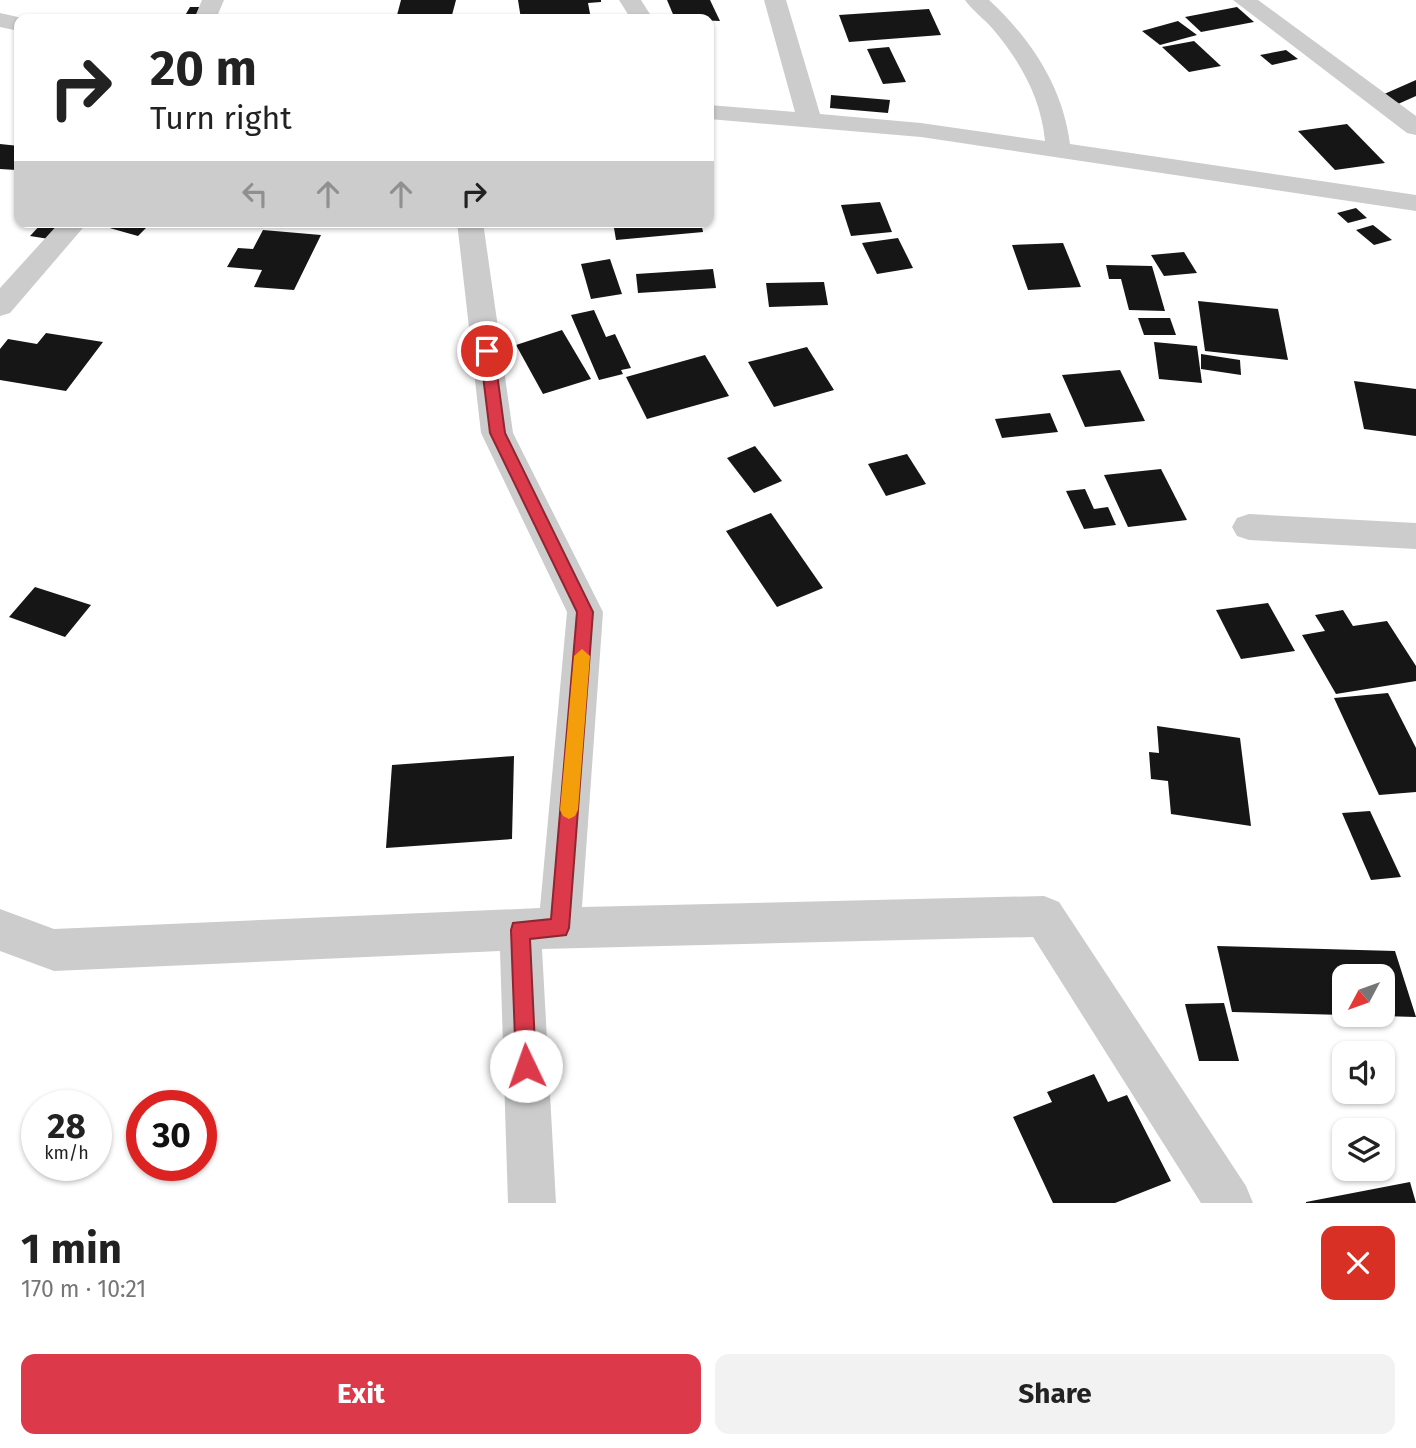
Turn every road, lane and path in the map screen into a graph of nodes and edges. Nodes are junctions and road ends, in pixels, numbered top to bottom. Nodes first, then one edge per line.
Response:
1 (775, 0) edge
2 (976, 0) edge
3 (1244, 0) edge
4 (714, 112) edge
5 (810, 121) junction
6 (1416, 128) edge
7 (1058, 149) junction
8 (1416, 203) edge
9 (70, 228) edge
10 (471, 228) edge
11 (0, 306) edge
12 (1249, 527) dead end
13 (1416, 536) edge
14 (540, 929) junction
15 (0, 930) edge
16 (532, 1203) edge
17 (1229, 1203) edge

1 - 5 street
2 - 7 street
3 - 6 street
4 - 5 street
5 - 7 street
7 - 8 street
9 - 11 street
10 - 14 street
12 - 13 street
14 - 15 street
14 - 16 street
14 - 17 street

